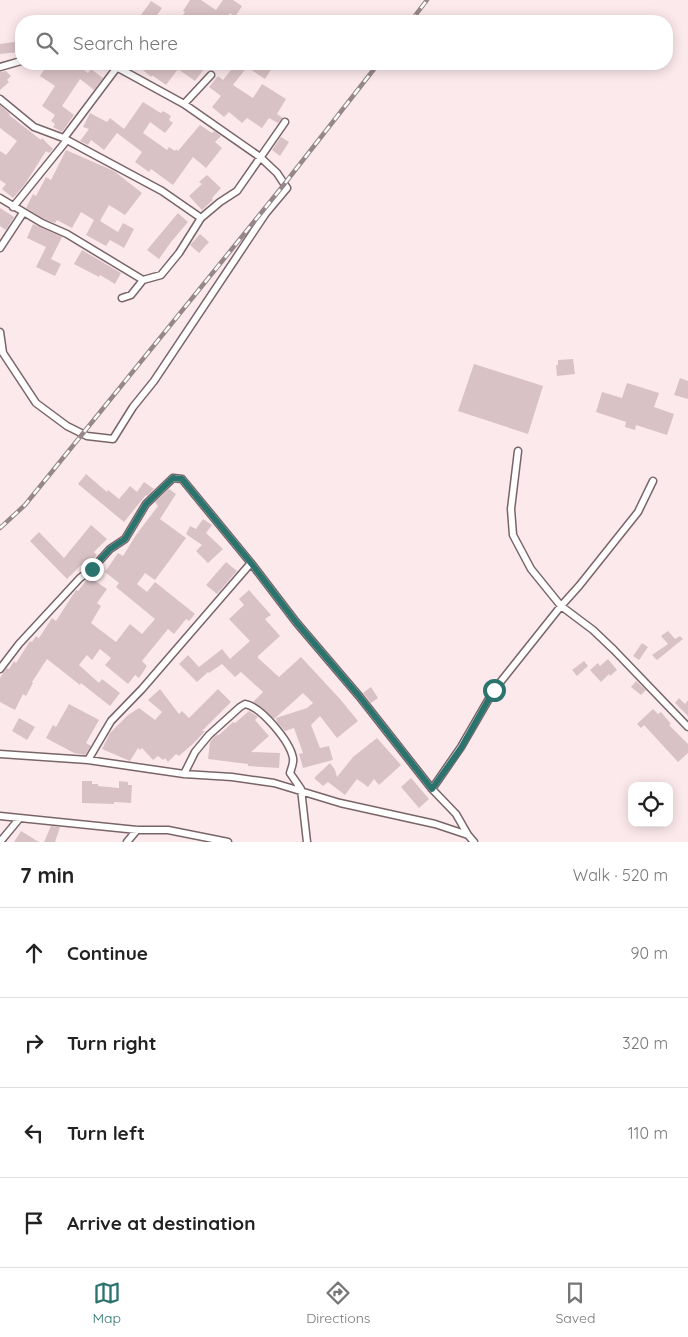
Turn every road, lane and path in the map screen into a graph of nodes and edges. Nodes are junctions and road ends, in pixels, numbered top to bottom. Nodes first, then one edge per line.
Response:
1 (15, 62) edge
2 (0, 66) edge
3 (111, 70) edge
4 (123, 70) edge
5 (211, 75) dead end
6 (0, 99) edge
7 (184, 104) junction
8 (286, 122) dead end
9 (66, 139) junction
10 (260, 156) junction
11 (0, 198) edge
12 (13, 207) junction
13 (23, 213) junction
14 (201, 218) junction
15 (0, 248) edge
16 (143, 280) junction
17 (122, 298) dead end
18 (0, 332) edge
19 (518, 450) dead end
20 (653, 481) dead end
21 (251, 563) junction
22 (561, 606) junction
23 (0, 669) edge
24 (688, 727) edge
25 (0, 754) edge
26 (88, 760) junction
27 (184, 774) junction
28 (432, 789) junction
29 (301, 790) junction
30 (0, 816) edge
31 (19, 819) junction
32 (136, 830) junction
33 (468, 835) junction
34 (0, 842) edge
35 (127, 842) edge
36 (228, 842) edge
37 (307, 842) edge
38 (474, 842) edge

1 - 2 street
3 - 9 street
4 - 7 street
5 - 7 street
6 - 9 street
7 - 10 street
8 - 10 street
9 - 12 street
9 - 14 street
10 - 14 street
10 - 18 street
11 - 12 street
12 - 13 street
13 - 15 street
13 - 16 street
14 - 16 street
16 - 17 street
19 - 22 street
20 - 22 street
21 - 23 street
21 - 26 street
21 - 28 street
22 - 24 street
22 - 28 street
25 - 26 street
26 - 27 street
27 - 29 street
27 - 29 street
28 - 33 street
29 - 33 street
29 - 37 street
30 - 31 street
31 - 32 street
31 - 34 street
32 - 35 street
32 - 36 street
33 - 38 street

